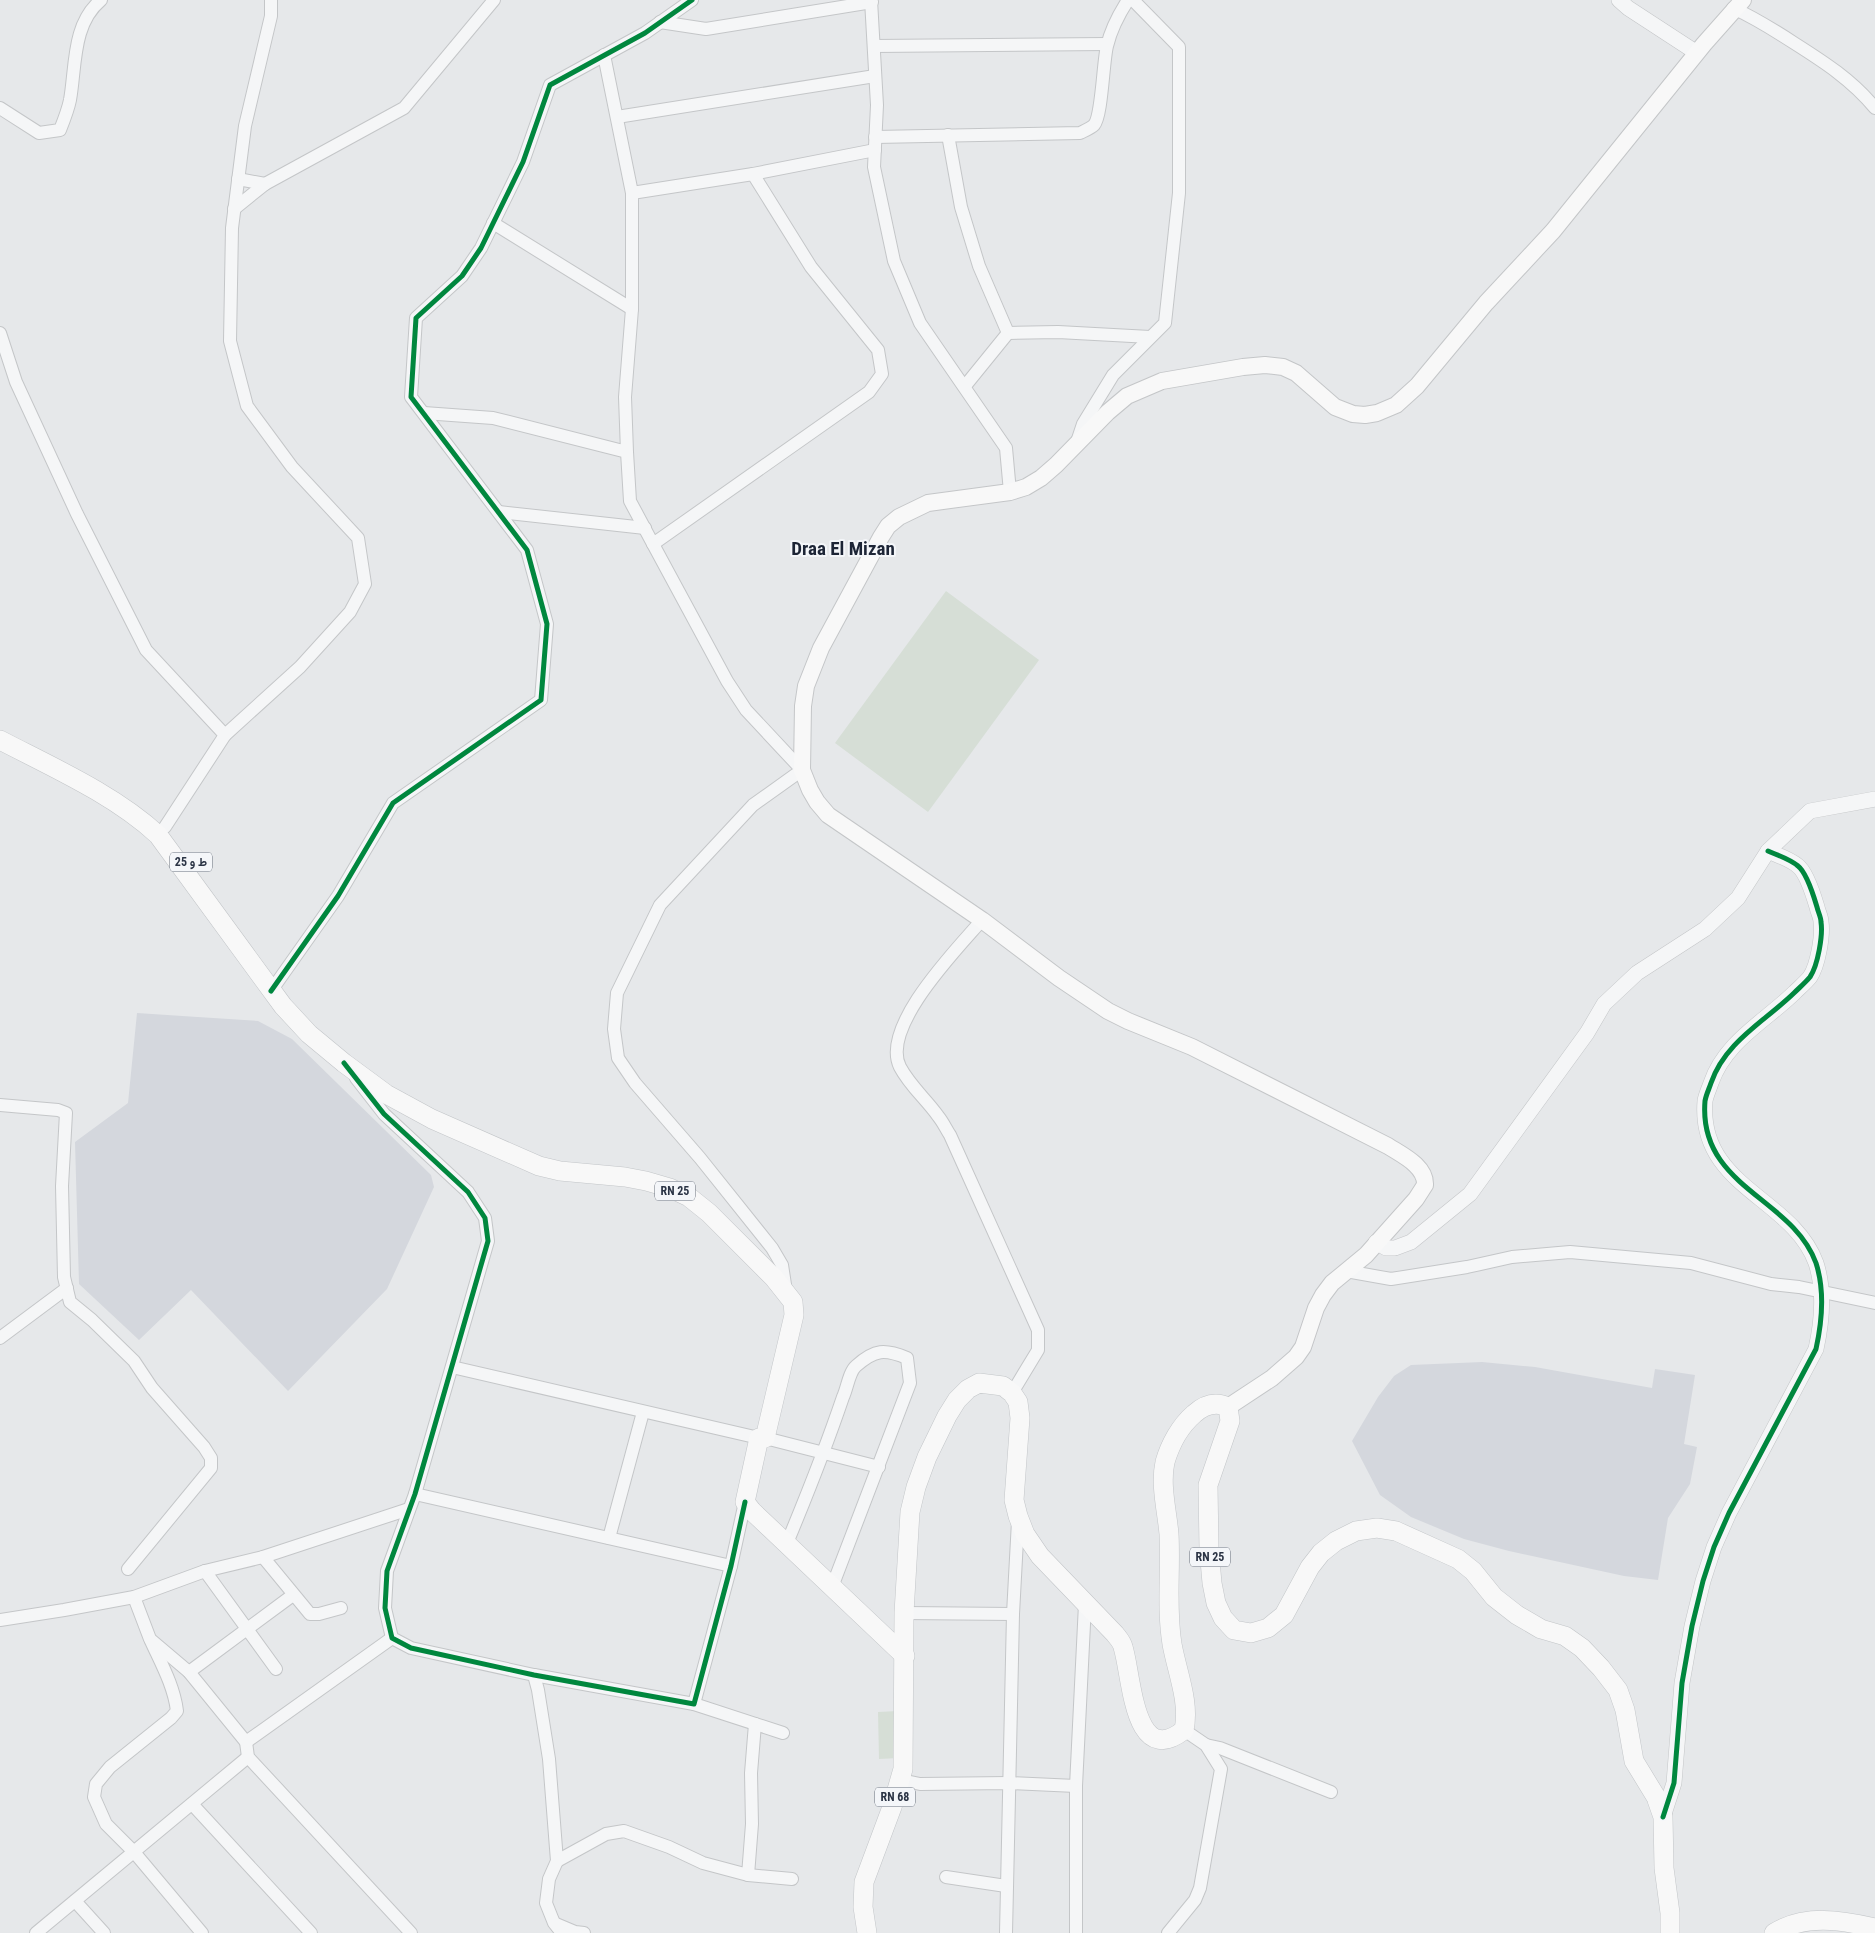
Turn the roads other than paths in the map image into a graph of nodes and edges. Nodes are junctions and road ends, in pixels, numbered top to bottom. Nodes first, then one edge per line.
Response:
1 (101, 0) edge
2 (271, 0) edge
3 (494, 0) edge
4 (692, 0) edge
5 (1128, 0) edge
6 (1132, 0) edge
7 (1619, 0) edge
8 (871, 1) edge
9 (1738, 4) edge
10 (660, 22) junction
11 (1107, 44) junction
12 (874, 46) junction
13 (1697, 53) junction
14 (604, 55) junction
15 (875, 76) junction
16 (0, 108) edge
17 (1875, 108) edge
18 (617, 117) junction
19 (948, 136) junction
20 (875, 144) junction
21 (753, 174) junction
22 (238, 179) junction
23 (265, 184) junction
24 (632, 193) junction
25 (234, 209) junction
26 (493, 223) junction
27 (632, 309) junction
28 (0, 333) edge
29 (1008, 333) junction
30 (1150, 337) junction
31 (965, 386) junction
32 (424, 413) junction
33 (1076, 445) junction
34 (627, 452) junction
35 (1010, 492) junction
36 (499, 512) junction
37 (645, 528) junction
38 (653, 544) junction
39 (0, 726) edge
40 (225, 735) junction
41 (0, 740) edge
42 (802, 770) junction
43 (1875, 799) edge
44 (165, 827) junction
45 (1768, 850) junction
46 (982, 920) junction
47 (274, 987) junction
48 (338, 1058) junction
49 (0, 1105) edge
50 (1376, 1242) junction
51 (1346, 1272) junction
52 (67, 1288) junction
53 (786, 1291) junction
54 (1821, 1291) junction
55 (1875, 1303) edge
56 (0, 1338) edge
57 (452, 1367) junction
58 (1012, 1393) junction
59 (1228, 1407) junction
60 (643, 1412) junction
61 (762, 1438) junction
62 (824, 1453) junction
63 (879, 1467) junction
64 (415, 1494) junction
65 (745, 1502) junction
66 (409, 1509) junction
67 (1018, 1516) junction
68 (609, 1538) junction
69 (787, 1543) junction
70 (263, 1557) junction
71 (731, 1566) junction
72 (128, 1569) dead end
73 (205, 1571) junction
74 (832, 1587) junction
75 (293, 1595) junction
76 (134, 1597) junction
77 (1085, 1604) junction
78 (341, 1608) dead end
79 (904, 1613) junction
80 (1013, 1614) junction
81 (0, 1620) edge
82 (248, 1629) junction
83 (392, 1638) junction
84 (150, 1639) junction
85 (904, 1656) junction
86 (276, 1669) dead end
87 (189, 1672) junction
88 (534, 1675) junction
89 (694, 1704) junction
90 (756, 1724) junction
91 (1184, 1730) junction
92 (783, 1733) dead end
93 (246, 1742) junction
94 (1206, 1745) junction
95 (248, 1757) junction
96 (901, 1780) junction
97 (1009, 1783) junction
98 (1076, 1786) junction
99 (1331, 1792) dead end
100 (192, 1804) junction
101 (1663, 1817) junction
102 (134, 1852) junction
103 (557, 1861) junction
104 (748, 1874) junction
105 (946, 1877) dead end
106 (792, 1879) dead end
107 (1006, 1886) junction
108 (75, 1901) junction
109 (558, 1928) edge
110 (1875, 1928) edge
111 (36, 1933) edge
112 (104, 1933) edge
113 (202, 1933) edge
114 (311, 1933) edge
115 (411, 1933) edge
116 (584, 1933) edge
117 (867, 1933) edge
118 (1006, 1933) edge
119 (1076, 1933) edge
120 (1168, 1933) edge
121 (1670, 1933) edge
122 (1774, 1933) edge

1 - 16 street
2 - 22 street
3 - 23 street
4 - 10 street
5 - 11 street
6 - 30 street
7 - 13 street
8 - 10 street
8 - 12 street
9 - 13 main road
9 - 17 street
10 - 14 street
11 - 12 street
11 - 19 street
12 - 15 street
13 - 33 main road
14 - 18 street
14 - 26 street
15 - 18 street
15 - 20 street
18 - 24 street
19 - 20 street
19 - 29 street
20 - 21 street
20 - 31 street
21 - 24 street
21 - 38 street
22 - 23 street
22 - 25 street
23 - 25 street
24 - 27 street
25 - 40 street
26 - 27 street
26 - 32 street
27 - 34 street
28 - 40 street
29 - 30 street
29 - 31 street
30 - 33 street
31 - 35 street
32 - 34 street
32 - 36 street
33 - 35 main road
34 - 37 street
35 - 42 main road
36 - 37 street
36 - 47 street
37 - 38 street
38 - 42 street
39 - 44 main road, ط و 25
40 - 44 street
41 - 47 main road, RN 25
42 - 46 main road
42 - 53 street
43 - 45 street
44 - 47 main road, ط و 25
45 - 50 street
45 - 54 street
46 - 50 main road
46 - 58 street
47 - 48 main road, RN 25
48 - 53 main road, RN 25
48 - 57 street
49 - 52 street
50 - 51 main road
51 - 54 street
51 - 59 main road
52 - 56 street
52 - 72 street
53 - 61 main road, RN 25
54 - 55 street
54 - 101 street
57 - 60 street
57 - 64 street
58 - 67 main road
58 - 79 main road
59 - 91 main road
59 - 101 main road, RN 25
60 - 61 street
60 - 68 street
61 - 62 street
61 - 65 main road, RN 25
62 - 63 street
62 - 63 street
62 - 69 street
63 - 74 street
64 - 66 street
64 - 68 street
65 - 69 main road
65 - 71 street
66 - 70 street
66 - 83 street
67 - 77 main road
67 - 80 street
68 - 71 street
69 - 74 main road
70 - 73 street
70 - 75 street
71 - 89 street
73 - 76 street
73 - 82 street
74 - 85 main road
75 - 78 street
75 - 82 street
76 - 81 street
76 - 84 street
77 - 91 main road
77 - 98 street
79 - 80 street
79 - 85 main road
80 - 97 street
82 - 86 street
82 - 87 street
83 - 88 street
83 - 93 street
84 - 87 street
84 - 102 street
85 - 96 main road, RN 68
87 - 93 street
88 - 89 street
88 - 103 street
89 - 90 street
90 - 92 street
90 - 104 street
91 - 94 street
93 - 95 street
94 - 99 street
94 - 120 street
95 - 100 street
95 - 115 street
96 - 97 street
96 - 117 main road, RN 68
97 - 98 street
97 - 107 street
98 - 119 street
100 - 102 street
100 - 114 street
101 - 121 main road, RN 25
102 - 108 street
102 - 113 street
103 - 104 street
103 - 109 street
104 - 106 street
105 - 107 street
107 - 118 street
108 - 111 street
108 - 112 street
109 - 116 street
110 - 122 main road

